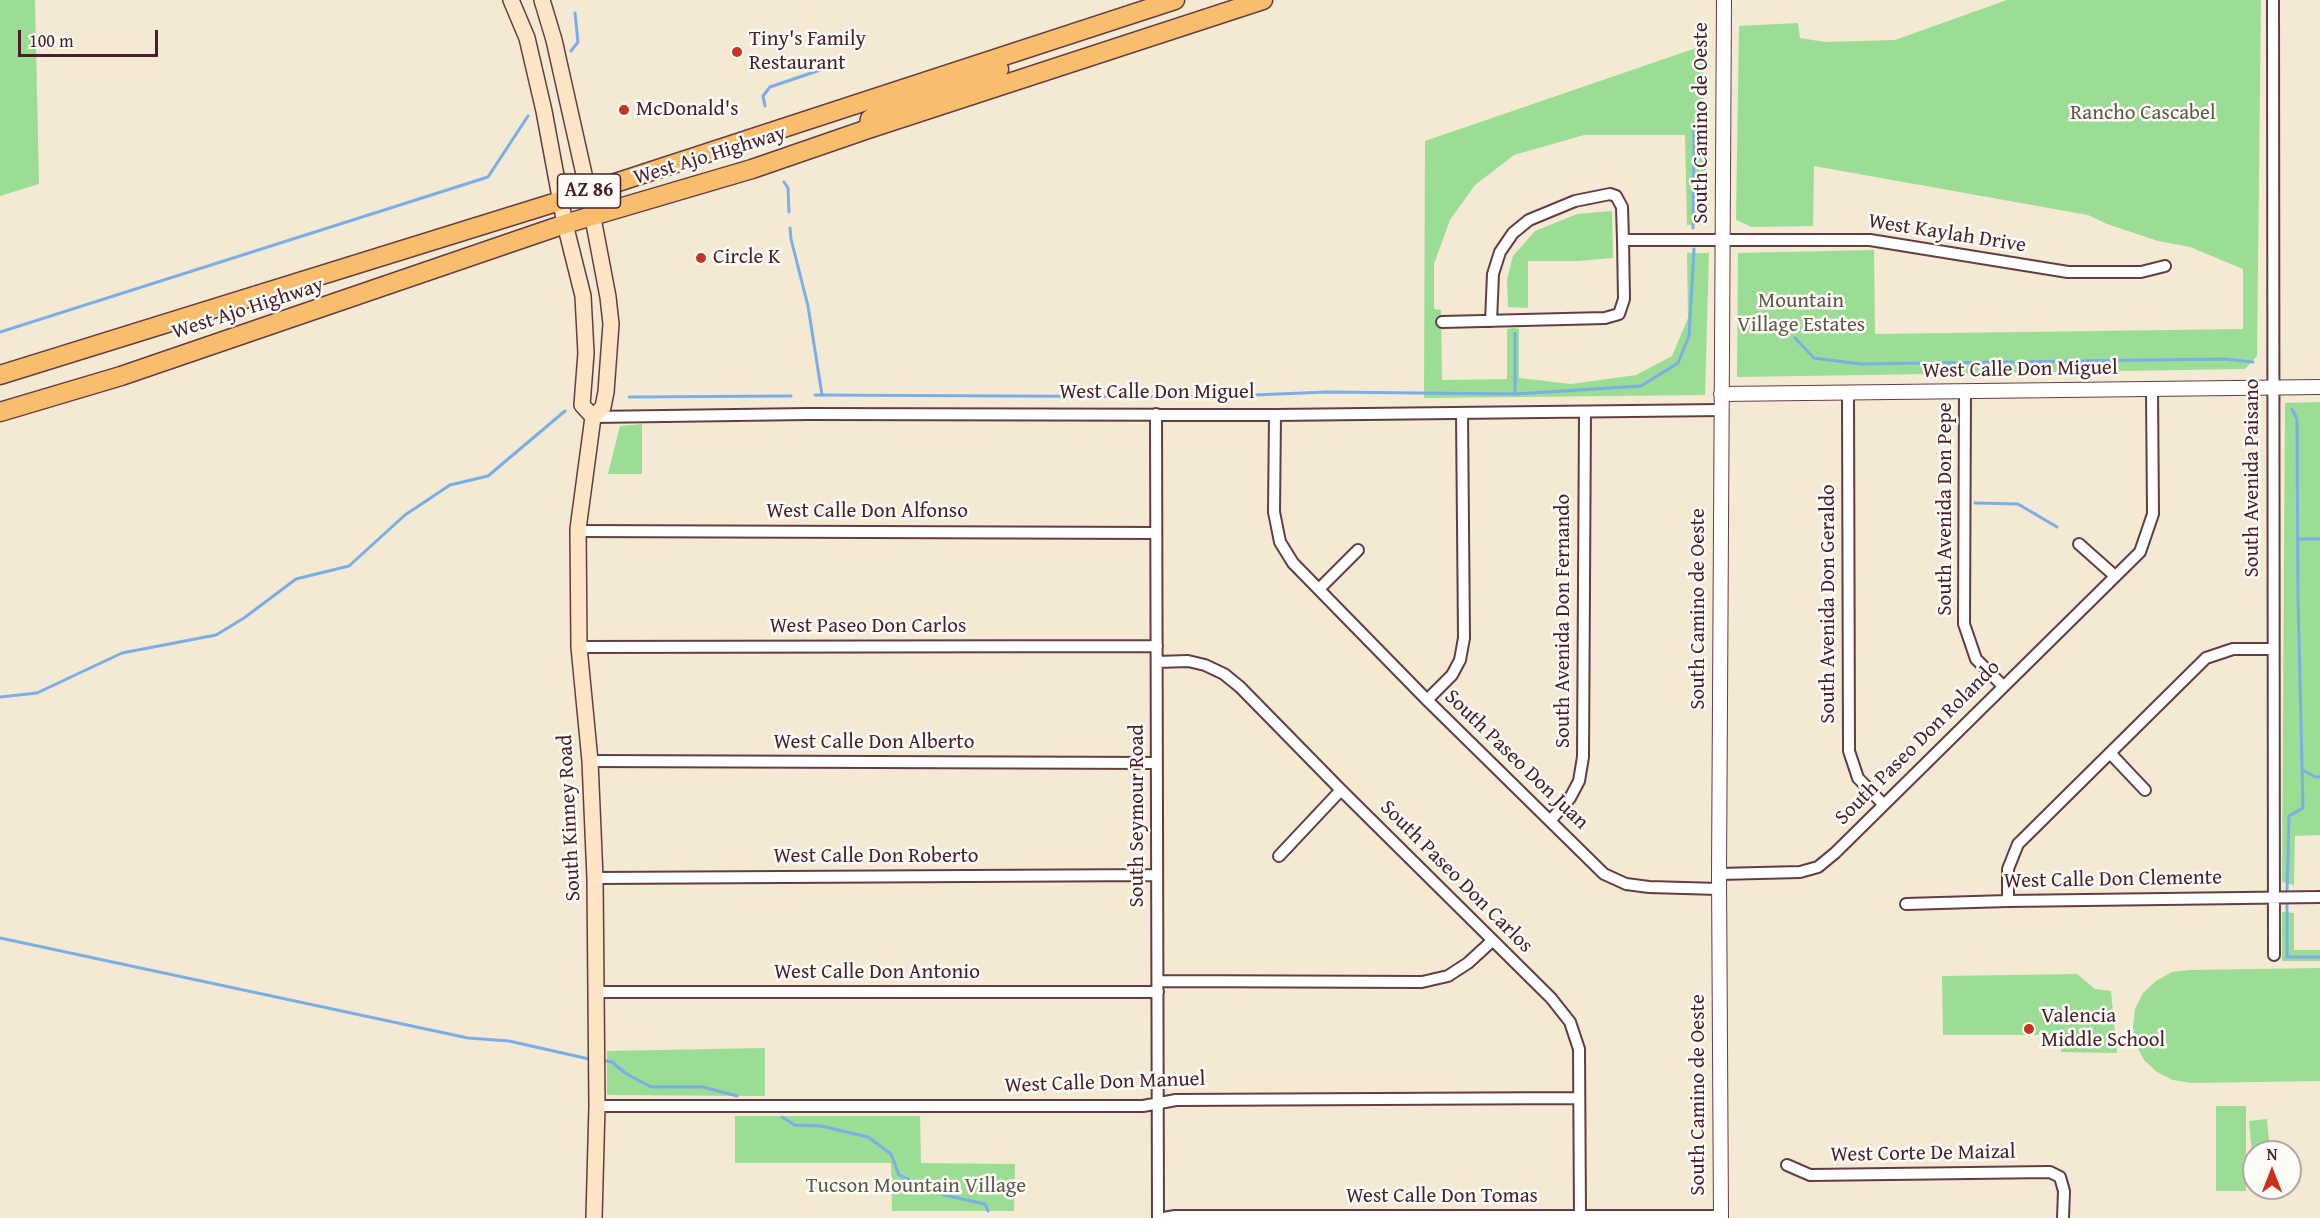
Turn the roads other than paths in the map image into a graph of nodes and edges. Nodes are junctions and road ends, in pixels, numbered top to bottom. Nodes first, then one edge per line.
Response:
1 (511, 0) edge
2 (542, 0) edge
3 (1175, 0) edge
4 (1263, 0) edge
5 (1724, 0) edge
6 (2273, 0) edge
7 (1050, 40) junction
8 (868, 129) junction
9 (588, 192) junction
10 (560, 201) junction
11 (592, 216) junction
12 (565, 224) junction
13 (1722, 239) junction
14 (1623, 240) junction
15 (2166, 266) dead end
16 (1491, 321) junction
17 (1442, 322) dead end
18 (0, 375) edge
19 (2320, 387) edge
20 (2272, 388) junction
21 (2152, 389) junction
22 (1965, 392) junction
23 (1848, 393) junction
24 (1721, 394) junction
25 (1721, 410) junction
26 (0, 412) edge
27 (1585, 412) junction
28 (1462, 413) junction
29 (1156, 414) junction
30 (1275, 415) junction
31 (593, 417) junction
32 (578, 531) junction
33 (1156, 533) junction
34 (2079, 544) dead end
35 (1358, 550) dead end
36 (2115, 576) junction
37 (1318, 590) junction
38 (1157, 646) junction
39 (579, 647) junction
40 (2273, 649) junction
41 (1157, 662) junction
42 (2003, 686) junction
43 (1427, 700) junction
44 (2110, 753) junction
45 (590, 761) junction
46 (1157, 763) junction
47 (1341, 790) junction
48 (2145, 790) dead end
49 (1883, 804) junction
50 (1550, 821) junction
51 (1279, 856) dead end
52 (1719, 874) junction
53 (1157, 875) junction
54 (595, 878) junction
55 (1719, 889) junction
56 (2320, 897) edge
57 (2272, 898) junction
58 (2008, 901) junction
59 (1906, 904) dead end
60 (1492, 941) junction
61 (2274, 955) dead end
62 (1158, 987) junction
63 (596, 992) junction
64 (1579, 1098) junction
65 (1159, 1104) junction
66 (597, 1106) junction
67 (1787, 1165) dead end
68 (1580, 1216) junction
69 (1721, 1217) edge
70 (594, 1218) edge
71 (1158, 1218) edge
72 (1164, 1218) edge
73 (2063, 1218) edge

1 - 10 main road, South Kinney Road
2 - 9 main road, South Kinney Road
3 - 7 main road, West Ajo Highway / AZ 86
4 - 8 main road, West Ajo Highway / AZ 86
5 - 13 street, South Camino de Oeste
6 - 20 street, South Avenida Paisano
7 - 8 main road
7 - 9 main road, West Ajo Highway / AZ 86
8 - 11 main road, West Ajo Highway / AZ 86
9 - 10 main road, West Ajo Highway / AZ 86
9 - 11 main road, South Kinney Road
10 - 12 main road, South Kinney Road
10 - 18 main road, West Ajo Highway / AZ 86
11 - 12 main road, West Ajo Highway / AZ 86
11 - 31 main road, South Kinney Road
12 - 26 main road, West Ajo Highway / AZ 86
12 - 31 main road, South Kinney Road
13 - 14 street, West Kaylah Drive
13 - 15 street, West Kaylah Drive
13 - 24 street, South Camino de Oeste
14 - 16 street
14 - 16 street
16 - 17 street
19 - 20 street, West Calle Don Miguel
20 - 21 street, West Calle Don Miguel
20 - 40 street, South Avenida Paisano
21 - 22 street, West Calle Don Miguel
21 - 36 street, South Paseo Don Rolando
22 - 23 street, West Calle Don Miguel
22 - 42 street, South Avenida Don Pepe
23 - 24 street, West Calle Don Miguel
23 - 49 street, South Avenida Don Geraldo
24 - 25 street, South Camino de Oeste
25 - 27 street, West Calle Don Miguel
25 - 52 street, South Camino de Oeste
27 - 28 street, West Calle Don Miguel
27 - 50 street, South Avenida Don Fernando
28 - 30 street, West Calle Don Miguel
28 - 43 street
29 - 30 street, West Calle Don Miguel
29 - 31 street, West Calle Don Miguel
29 - 33 street, South Seymour Road
30 - 37 street, South Paseo Don Juan
31 - 32 main road, South Kinney Road
32 - 33 street, West Calle Don Alfonso
32 - 39 main road, South Kinney Road
33 - 38 street, South Seymour Road
34 - 36 street
35 - 37 street
36 - 42 street, South Paseo Don Rolando
37 - 43 street, South Paseo Don Juan
38 - 39 street, West Paseo Don Carlos
38 - 41 street, South Seymour Road
39 - 45 main road, South Kinney Road
40 - 44 street
40 - 57 street, South Avenida Paisano
41 - 46 street, South Seymour Road
41 - 47 street, South Paseo Don Carlos
42 - 49 street, South Paseo Don Rolando
43 - 50 street, South Paseo Don Juan
44 - 48 street
44 - 58 street
45 - 46 street, West Calle Don Alberto
45 - 54 main road, South Kinney Road
46 - 53 street, South Seymour Road
47 - 51 street
47 - 60 street, South Paseo Don Carlos
49 - 52 street, South Paseo Don Rolando
50 - 55 street, South Paseo Don Juan
52 - 55 street, South Camino de Oeste
53 - 54 street, West Calle Don Roberto
53 - 62 street, South Seymour Road
54 - 63 main road, South Kinney Road
55 - 69 street, South Camino de Oeste
56 - 57 street, West Calle Don Clemente
57 - 58 street, West Calle Don Clemente
57 - 61 street, South Avenida Paisano
58 - 59 street, West Calle Don Clemente
60 - 62 street, West Calle Don Antonio
60 - 64 street, South Paseo Don Carlos
62 - 63 street, West Calle Don Antonio
62 - 65 street, South Seymour Road
63 - 66 main road, South Kinney Road
64 - 65 street, West Calle Don Manuel
64 - 68 street, South Paseo Don Carlos
65 - 66 street, West Calle Don Manuel
65 - 71 street, South Seymour Road
66 - 70 main road, South Kinney Road
67 - 73 street, West Corte De Maizal
68 - 69 street, West Calle Don Tomas
68 - 72 street, West Calle Don Tomas

